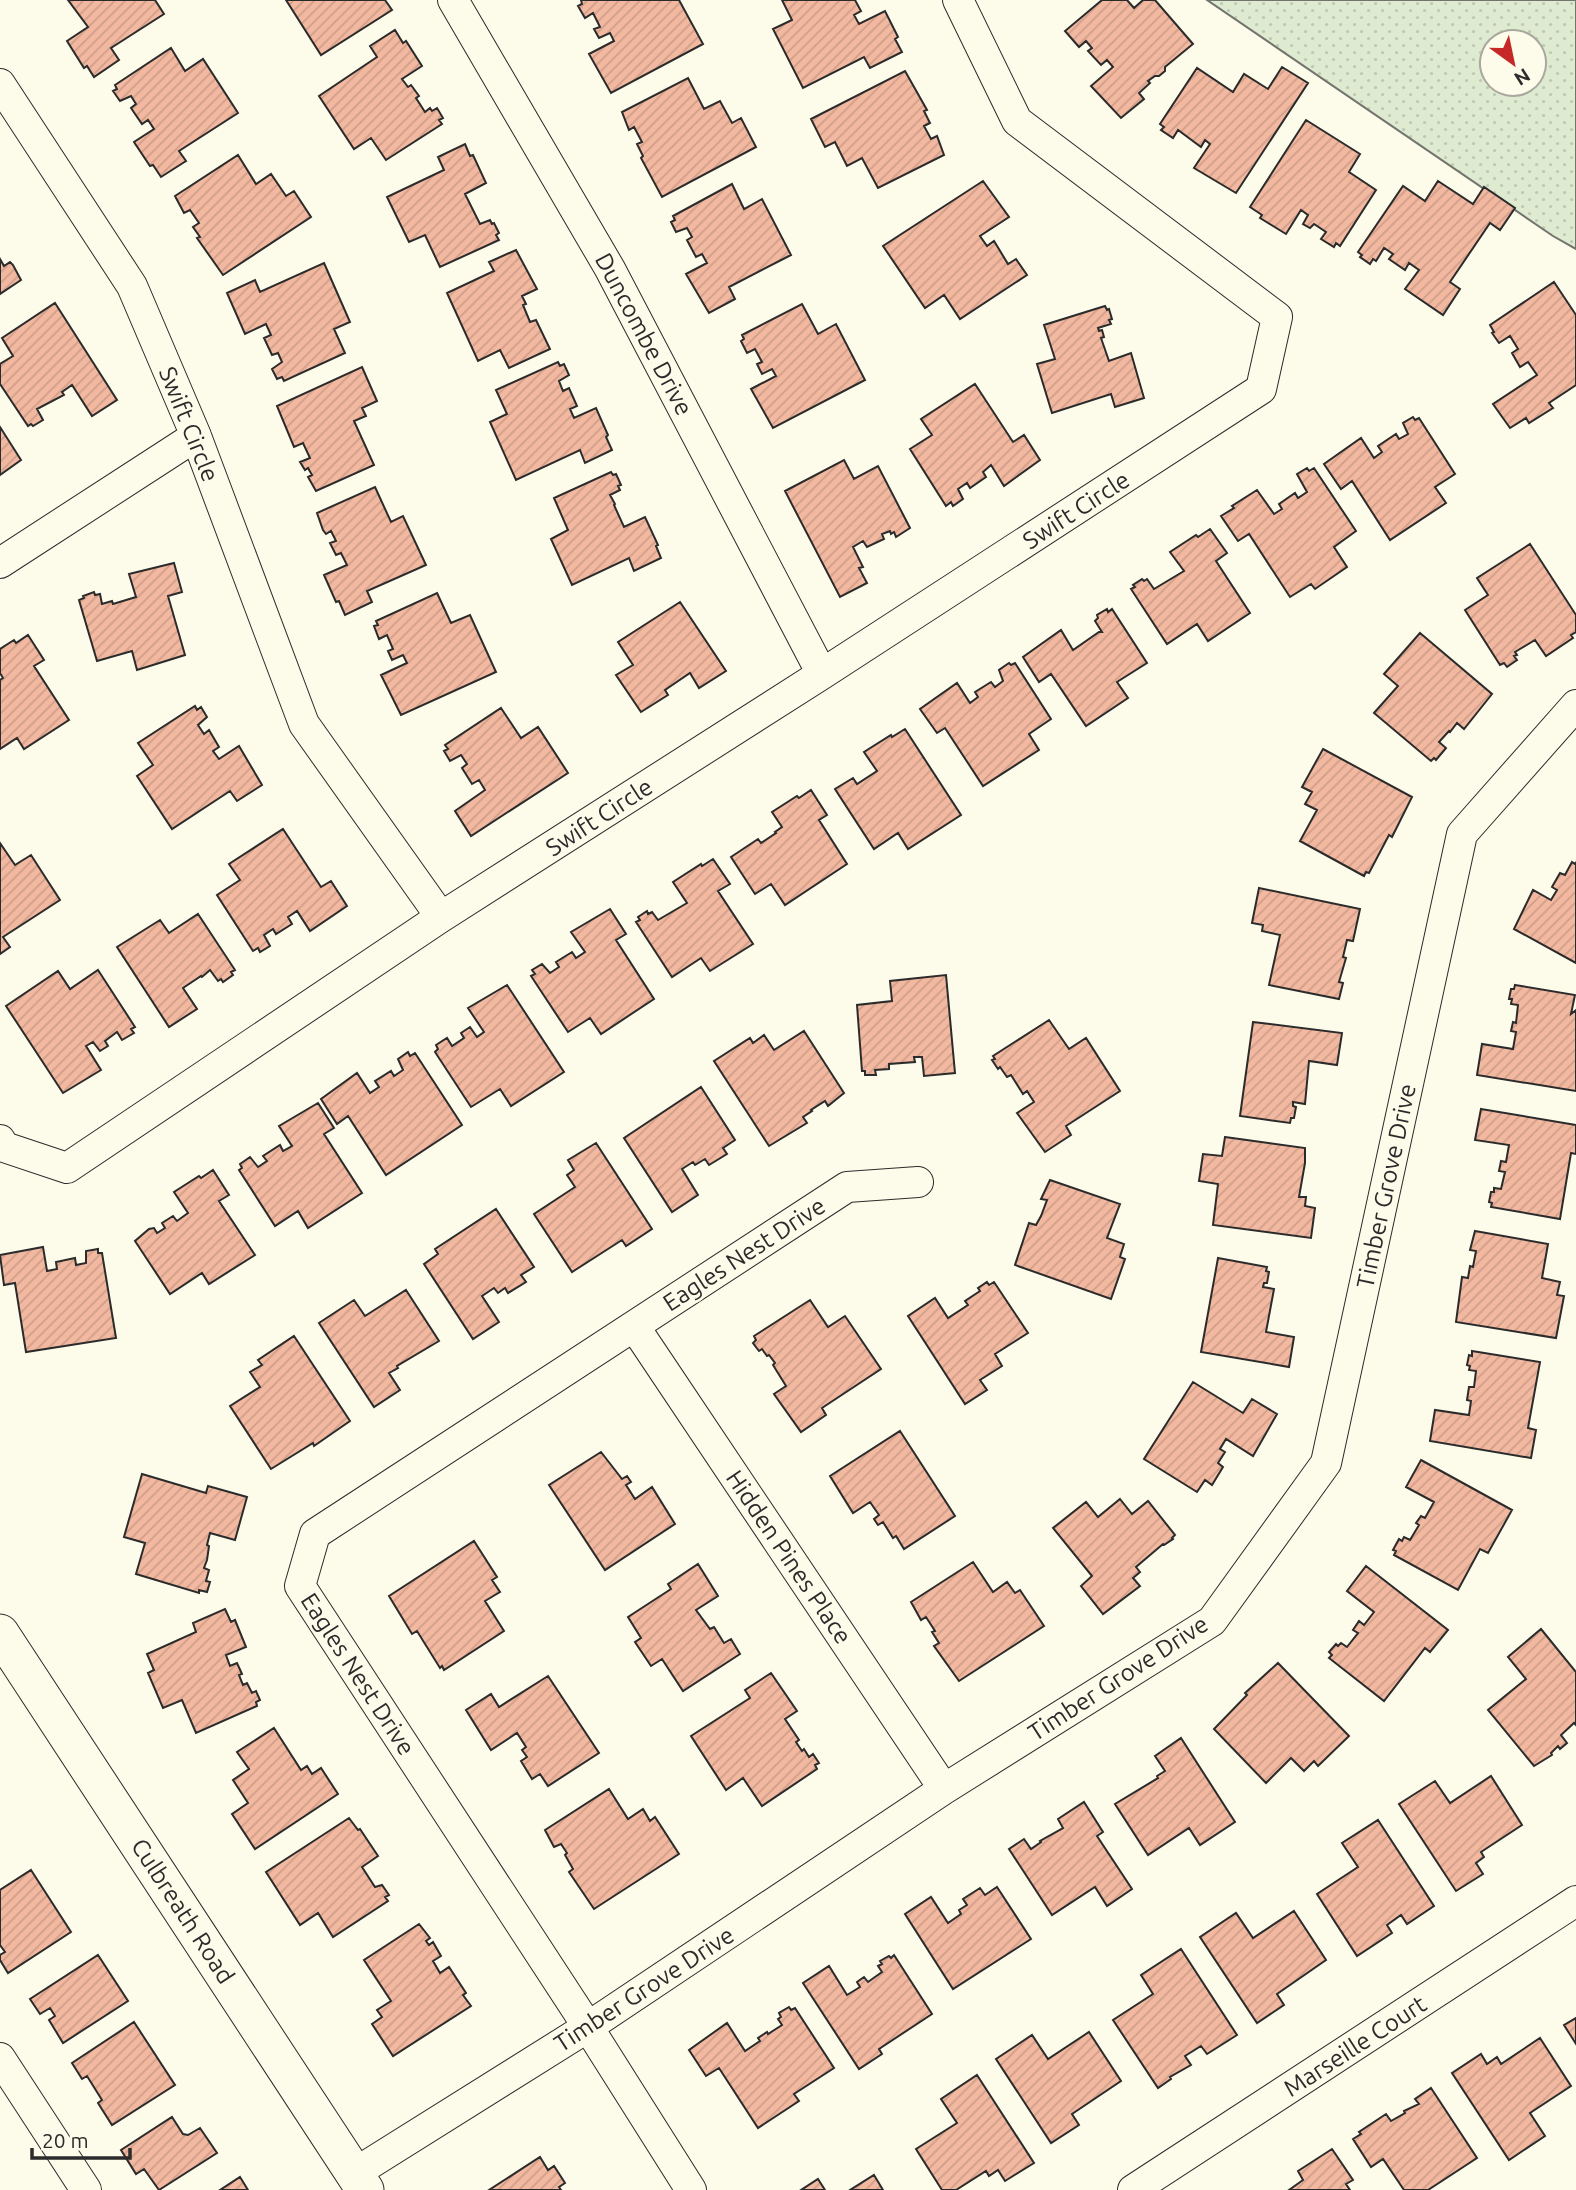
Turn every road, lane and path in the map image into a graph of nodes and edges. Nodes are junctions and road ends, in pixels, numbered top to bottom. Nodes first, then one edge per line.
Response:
1 (453, 0) edge
2 (958, 0) edge
3 (0, 84) edge
4 (196, 436) junction
5 (0, 563) edge
6 (822, 674) junction
7 (1576, 705) edge
8 (441, 918) junction
9 (0, 1140) edge
10 (918, 1182) dead end
11 (634, 1326) junction
12 (0, 1633) edge
13 (944, 1789) junction
14 (1576, 1901) edge
15 (588, 2027) junction
16 (0, 2058) edge
17 (360, 2182) edge
18 (86, 2190) edge
19 (691, 2190) edge
20 (1133, 2190) edge

1 - 6 street, Duncombe Drive
2 - 6 street, Swift Circle
3 - 4 street, Swift Circle
4 - 5 street
4 - 8 street, Swift Circle
6 - 8 street, Swift Circle
7 - 13 street, Timber Grove Drive
8 - 9 street, Swift Circle
10 - 11 street, Eagles Nest Drive
11 - 13 street, Hidden Pines Place
11 - 15 street, Eagles Nest Drive
12 - 17 street, Culbreath Road
13 - 15 street, Timber Grove Drive
14 - 20 street, Marseille Court
15 - 17 street, Timber Grove Drive
15 - 19 street, Eagles Nest Drive
16 - 18 street

